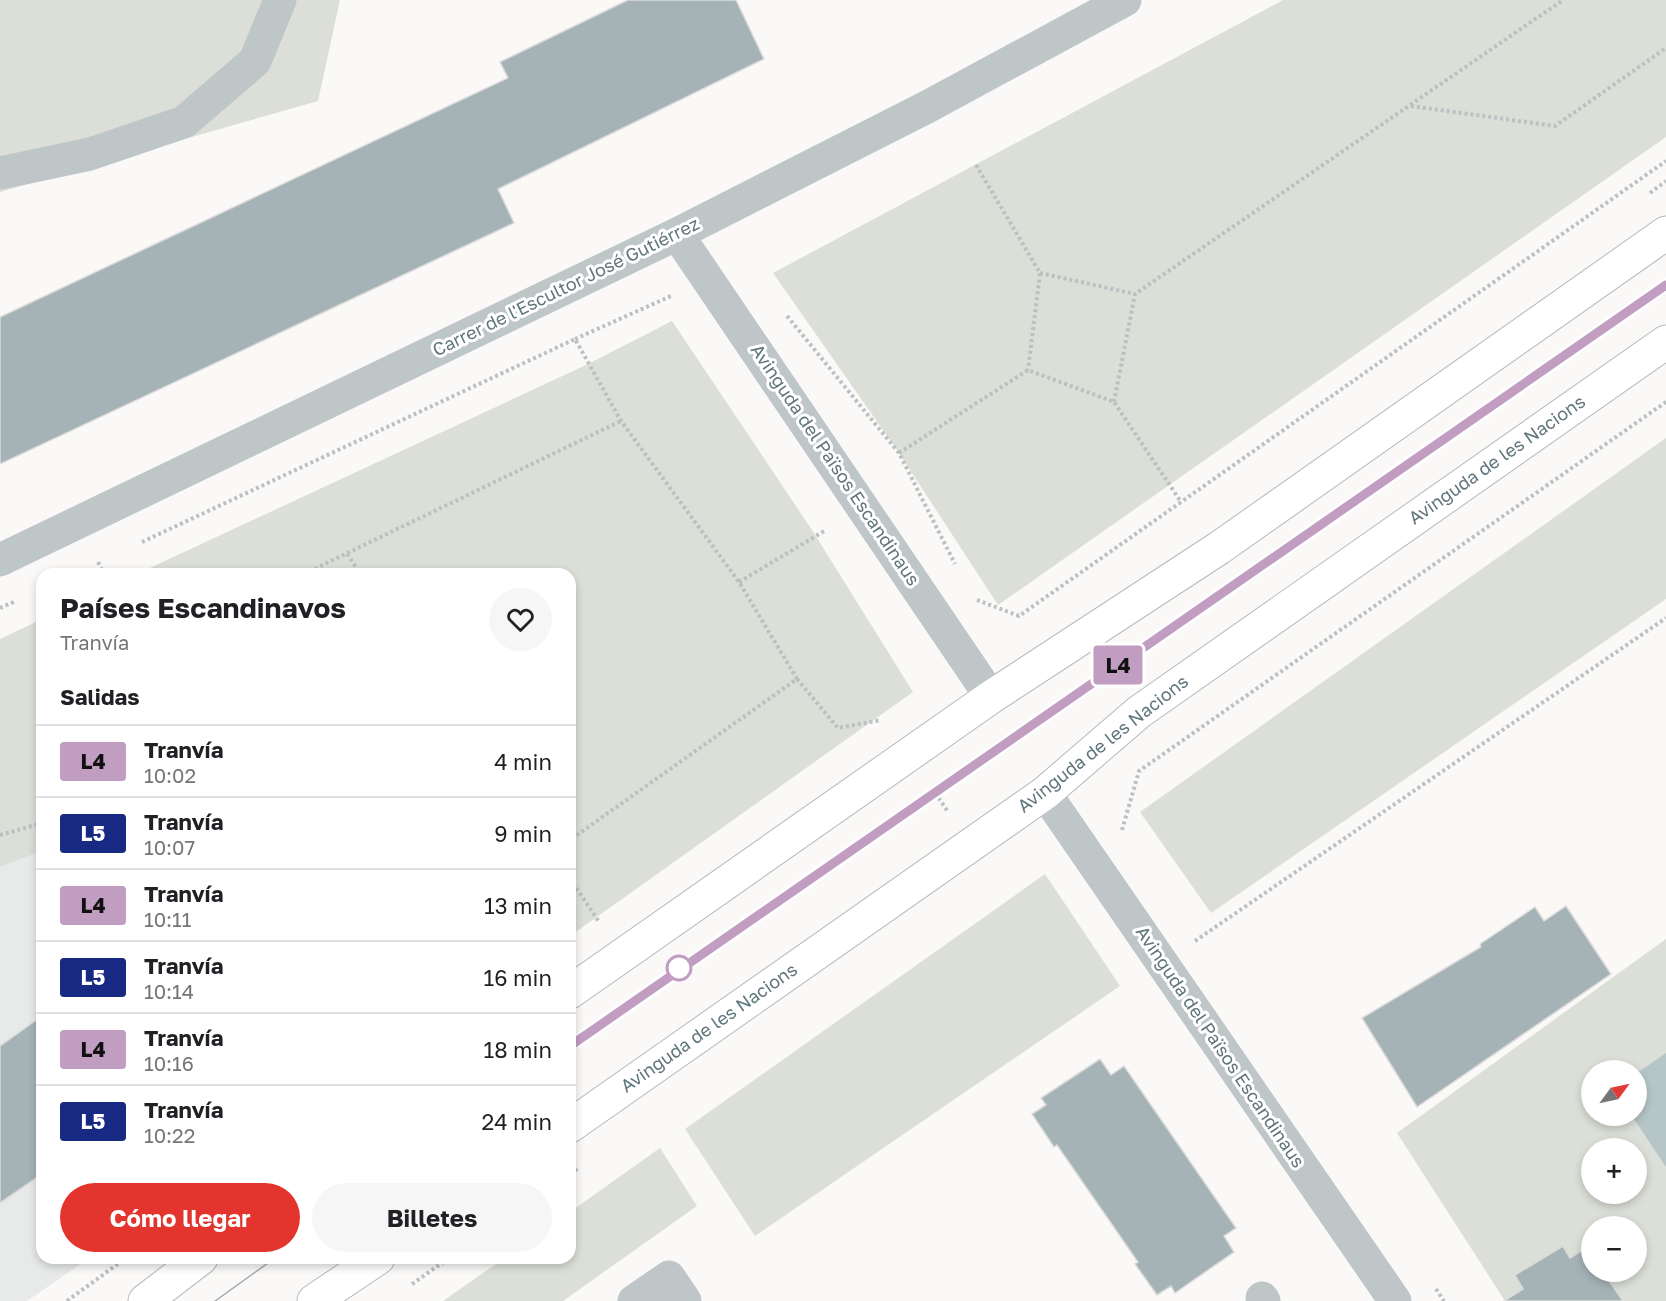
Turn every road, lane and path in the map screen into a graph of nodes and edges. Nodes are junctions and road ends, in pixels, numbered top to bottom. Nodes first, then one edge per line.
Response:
1 (280, 0) edge
2 (1125, 0) edge
3 (1563, 0) edge
4 (1666, 48) edge
5 (1411, 105) junction
6 (1666, 161) edge
7 (976, 165) dead end
8 (0, 173) edge
9 (1666, 233) edge
10 (677, 234) junction
11 (1040, 273) junction
12 (679, 292) dead end
13 (1136, 294) junction
14 (784, 312) dead end
15 (575, 339) junction
16 (1666, 342) edge
17 (1028, 370) junction
18 (1114, 402) junction
19 (1666, 402) edge
20 (621, 421) junction
21 (899, 453) junction
22 (1181, 502) junction
23 (833, 527) dead end
24 (131, 547) dead end
25 (347, 554) junction
26 (109, 557) dead end
27 (0, 560) edge
28 (98, 562) junction
29 (90, 566) dead end
30 (957, 567) dead end
31 (101, 568) edge
32 (317, 568) edge
33 (357, 568) edge
34 (739, 582) junction
35 (972, 598) dead end
36 (1666, 618) edge
37 (797, 679) junction
38 (991, 697) junction
39 (887, 719) dead end
40 (1044, 793) junction
41 (36, 825) edge
42 (0, 836) edge
43 (576, 836) edge
44 (1089, 853) junction
45 (576, 887) edge
46 (605, 931) dead end
47 (1163, 963) junction
48 (576, 988) edge
49 (576, 1122) edge
50 (580, 1167) dead end
51 (576, 1170) edge
52 (118, 1264) edge
53 (193, 1264) edge
54 (369, 1264) edge
55 (440, 1264) edge
56 (405, 1289) dead end
57 (67, 1301) edge
58 (145, 1301) edge
59 (314, 1301) edge
60 (634, 1301) edge
61 (685, 1301) edge
62 (1395, 1301) edge

1 - 8 street
2 - 10 street, Carrer de l'Escultor José Gutiérrez
3 - 5 path
4 - 5 path
5 - 13 path
6 - 22 path
7 - 11 path
9 - 38 main road
10 - 27 street, Carrer de l'Escultor José Gutiérrez
10 - 38 street, Avinguda del Països Escandinaus
11 - 13 path
11 - 17 path
12 - 15 path
13 - 18 path
14 - 21 path
15 - 20 path
15 - 24 path
16 - 40 main road, Avinguda de les Nacions
17 - 18 path
17 - 21 path
18 - 22 path
19 - 44 path
20 - 25 path
20 - 34 path
21 - 30 path
22 - 35 path
23 - 34 path
25 - 32 path
25 - 33 path
26 - 28 path
28 - 29 path
28 - 31 path
34 - 37 path
36 - 47 path
37 - 39 path
37 - 43 path
38 - 48 main road
40 - 44 street, Avinguda del Països Escandinaus
40 - 49 main road, Avinguda de les Nacions
41 - 42 path
44 - 47 street, Avinguda del Països Escandinaus
45 - 46 path
47 - 62 street, Avinguda del Països Escandinaus
50 - 51 path
52 - 57 path
53 - 58 main road
54 - 59 main road
55 - 56 path
60 - 61 street

